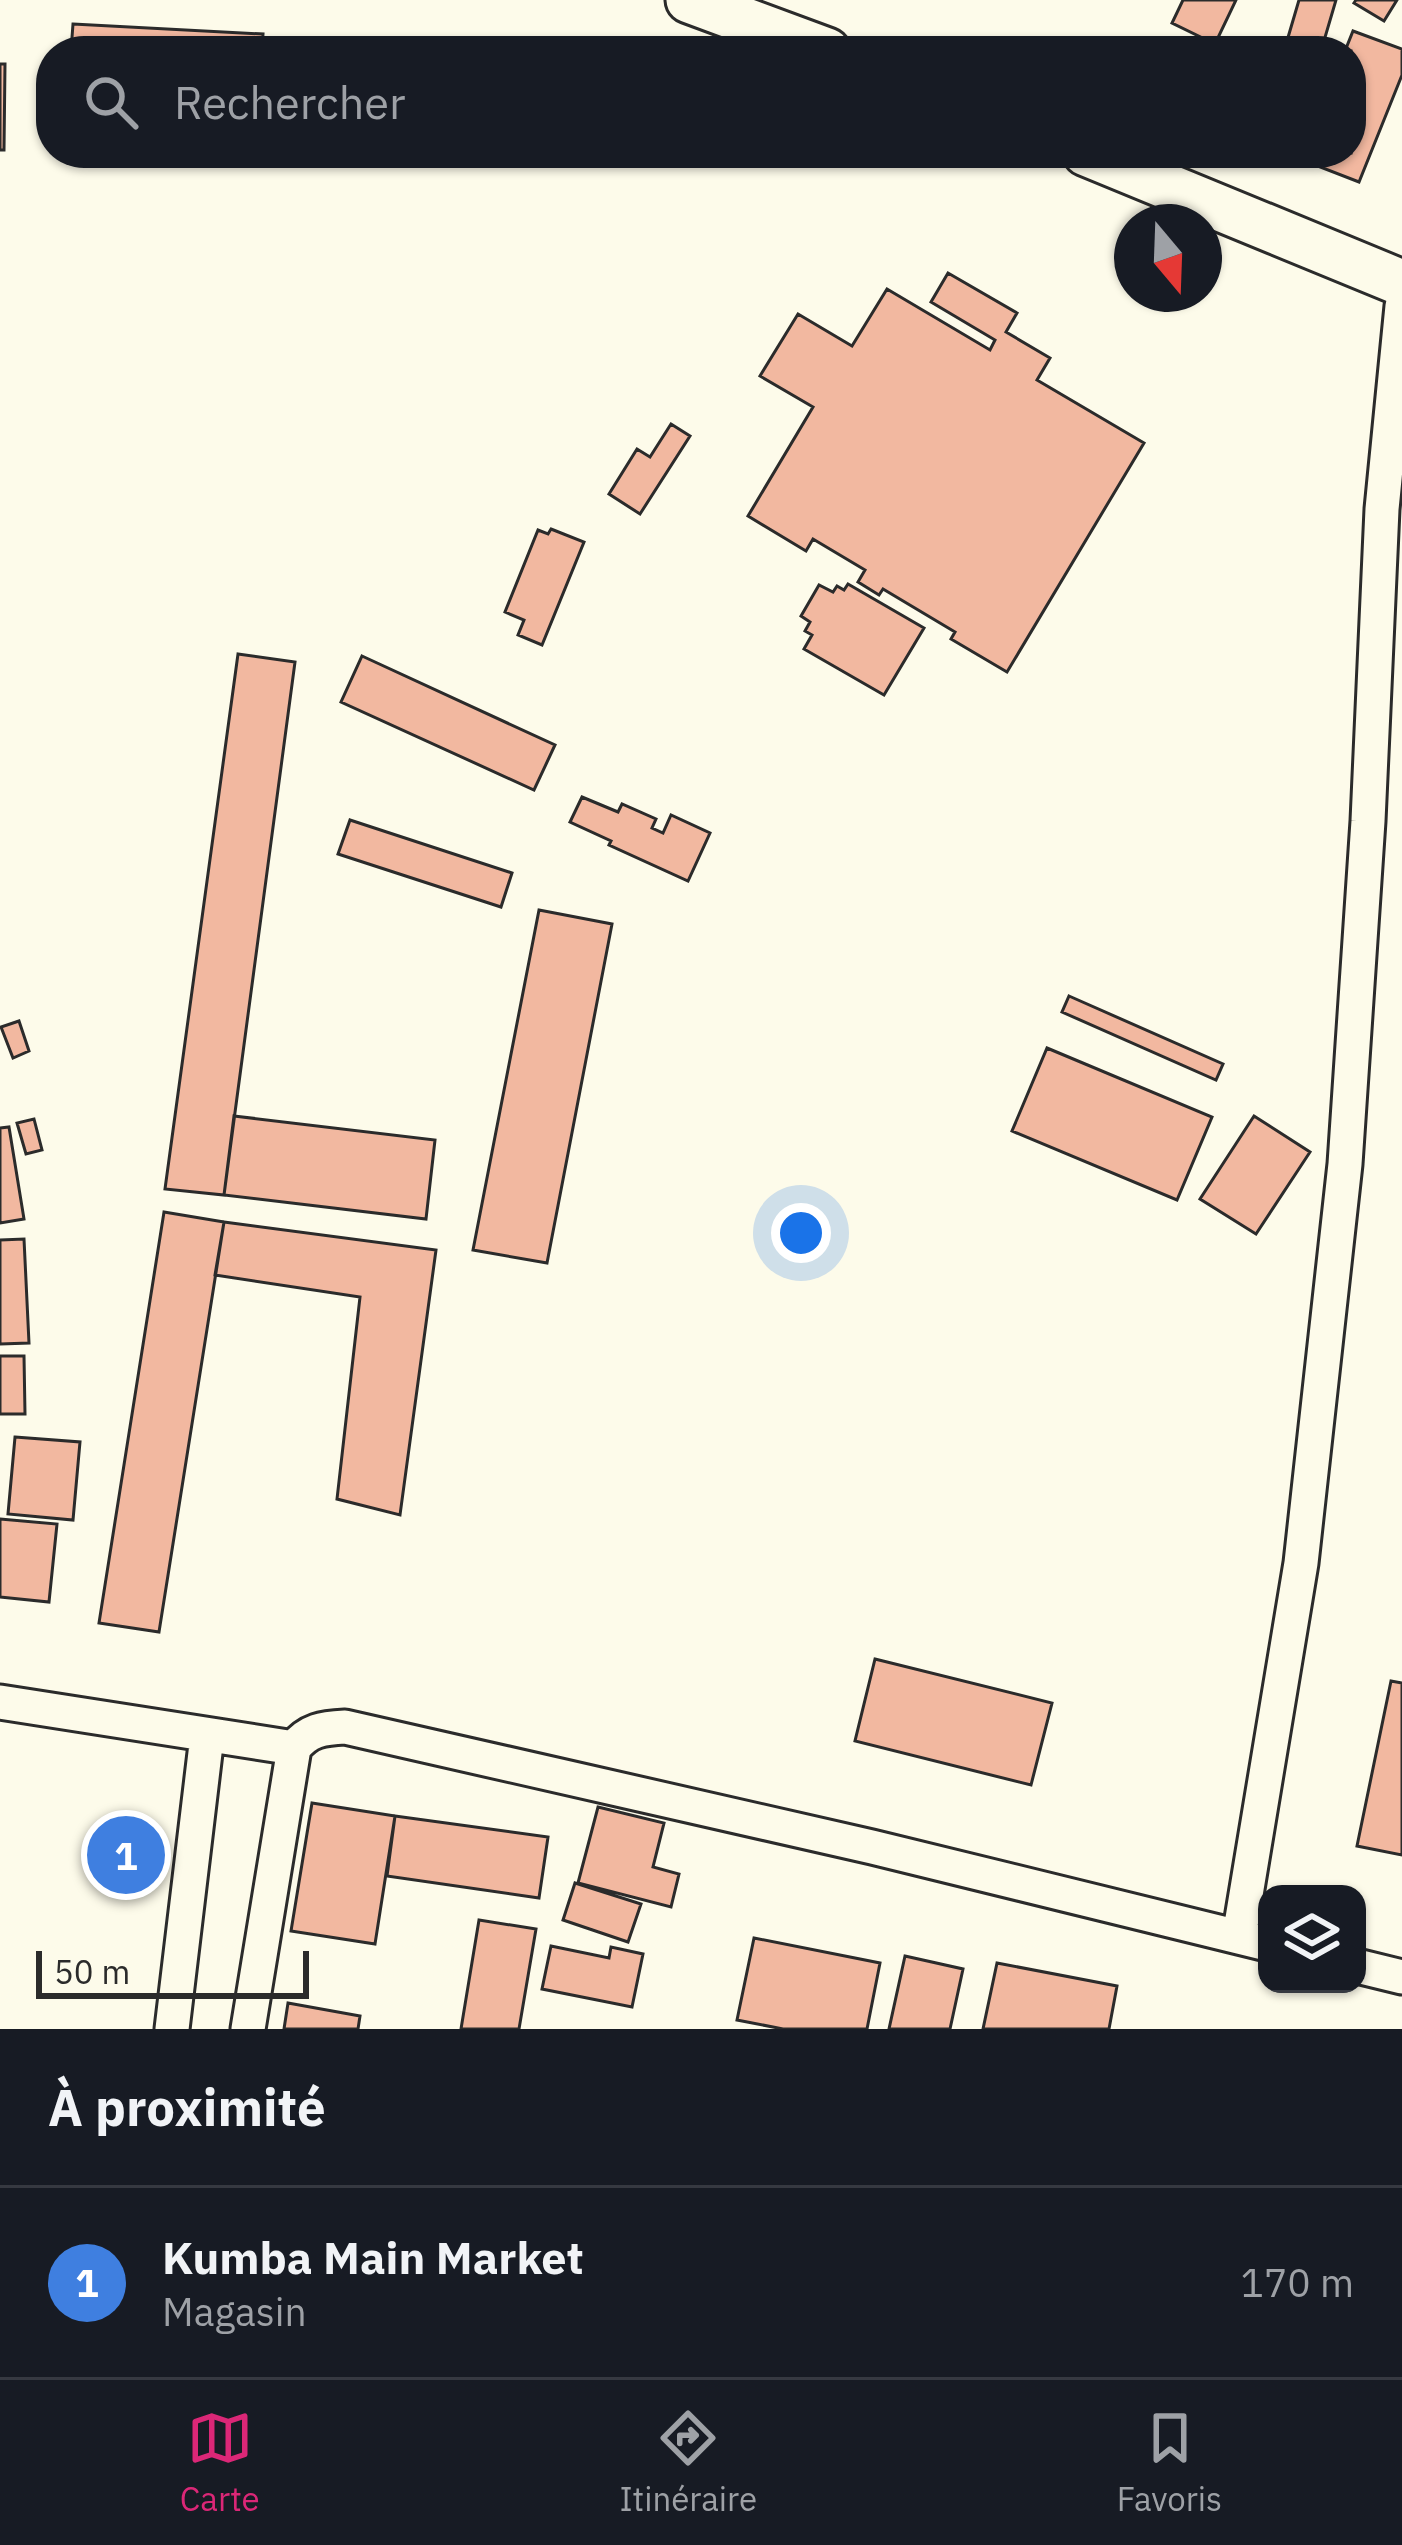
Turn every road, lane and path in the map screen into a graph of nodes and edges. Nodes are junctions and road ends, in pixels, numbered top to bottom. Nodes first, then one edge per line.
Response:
1 (704, 2) edge
2 (789, 36) edge
3 (1122, 168) edge
4 (1402, 283) edge
5 (1402, 306) edge
6 (0, 1702) edge
7 (207, 1736) junction
8 (294, 1748) junction
9 (1253, 1941) edge
10 (1366, 1968) edge
11 (1402, 1977) edge
12 (172, 2029) edge
13 (248, 2029) edge

1 - 2 street
3 - 4 street
5 - 9 street
6 - 7 street
7 - 8 street
7 - 12 street
8 - 9 street
8 - 13 street
10 - 11 street

